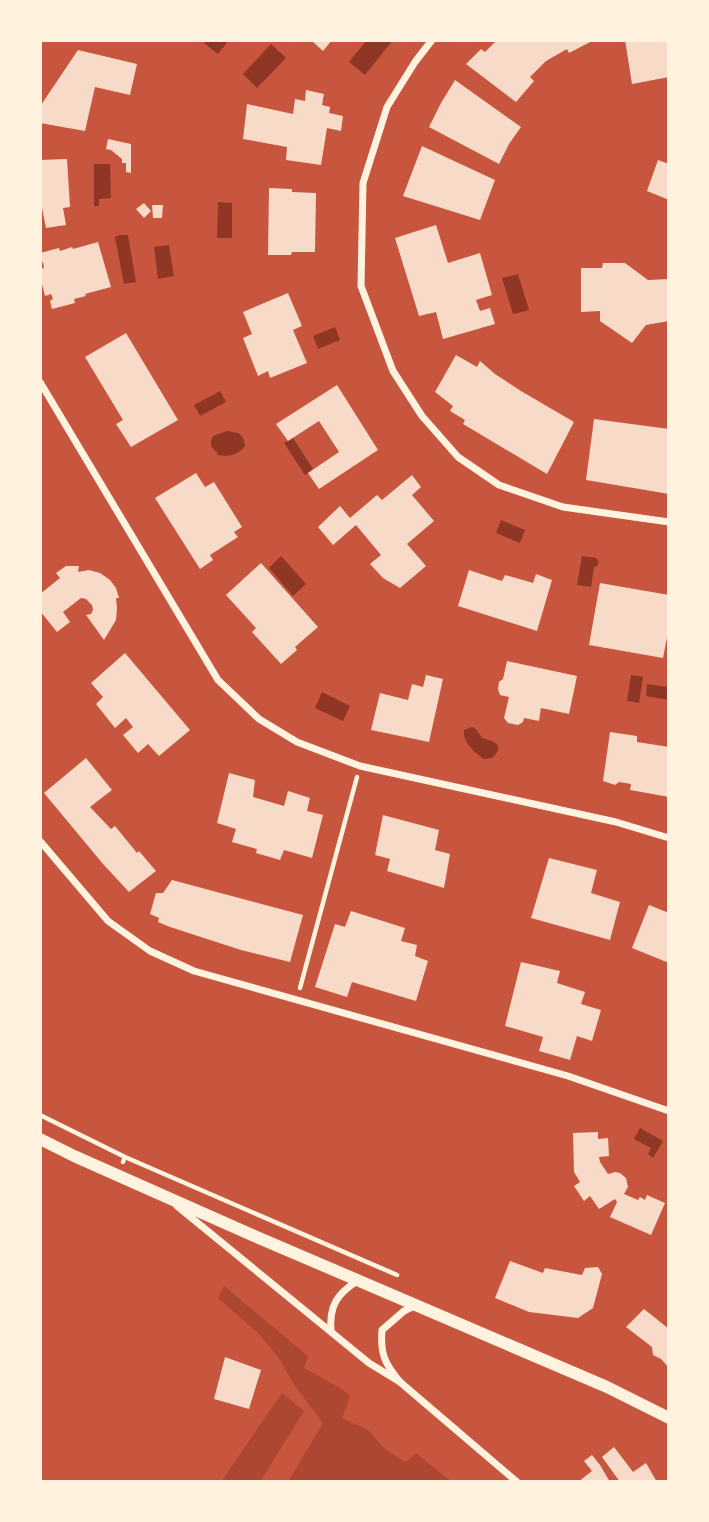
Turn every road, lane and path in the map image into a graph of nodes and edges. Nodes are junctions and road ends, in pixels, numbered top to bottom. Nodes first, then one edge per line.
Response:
1 (432, 40) edge
2 (40, 382) edge
3 (669, 522) edge
4 (360, 766) junction
5 (669, 838) edge
6 (40, 841) edge
7 (297, 999) junction
8 (669, 1111) edge
9 (40, 1115) edge
10 (40, 1139) edge
11 (125, 1157) dead end
12 (169, 1199) junction
13 (357, 1281) junction
14 (415, 1306) junction
15 (331, 1331) junction
16 (400, 1382) junction
17 (669, 1418) edge
18 (517, 1482) edge

1 - 3 street
2 - 4 street
4 - 5 street
4 - 7 path
6 - 7 street
7 - 8 street
9 - 11 path
10 - 12 street
12 - 13 street
12 - 15 street
13 - 14 street
13 - 15 street
14 - 16 street
14 - 17 street
15 - 16 street
16 - 18 street

